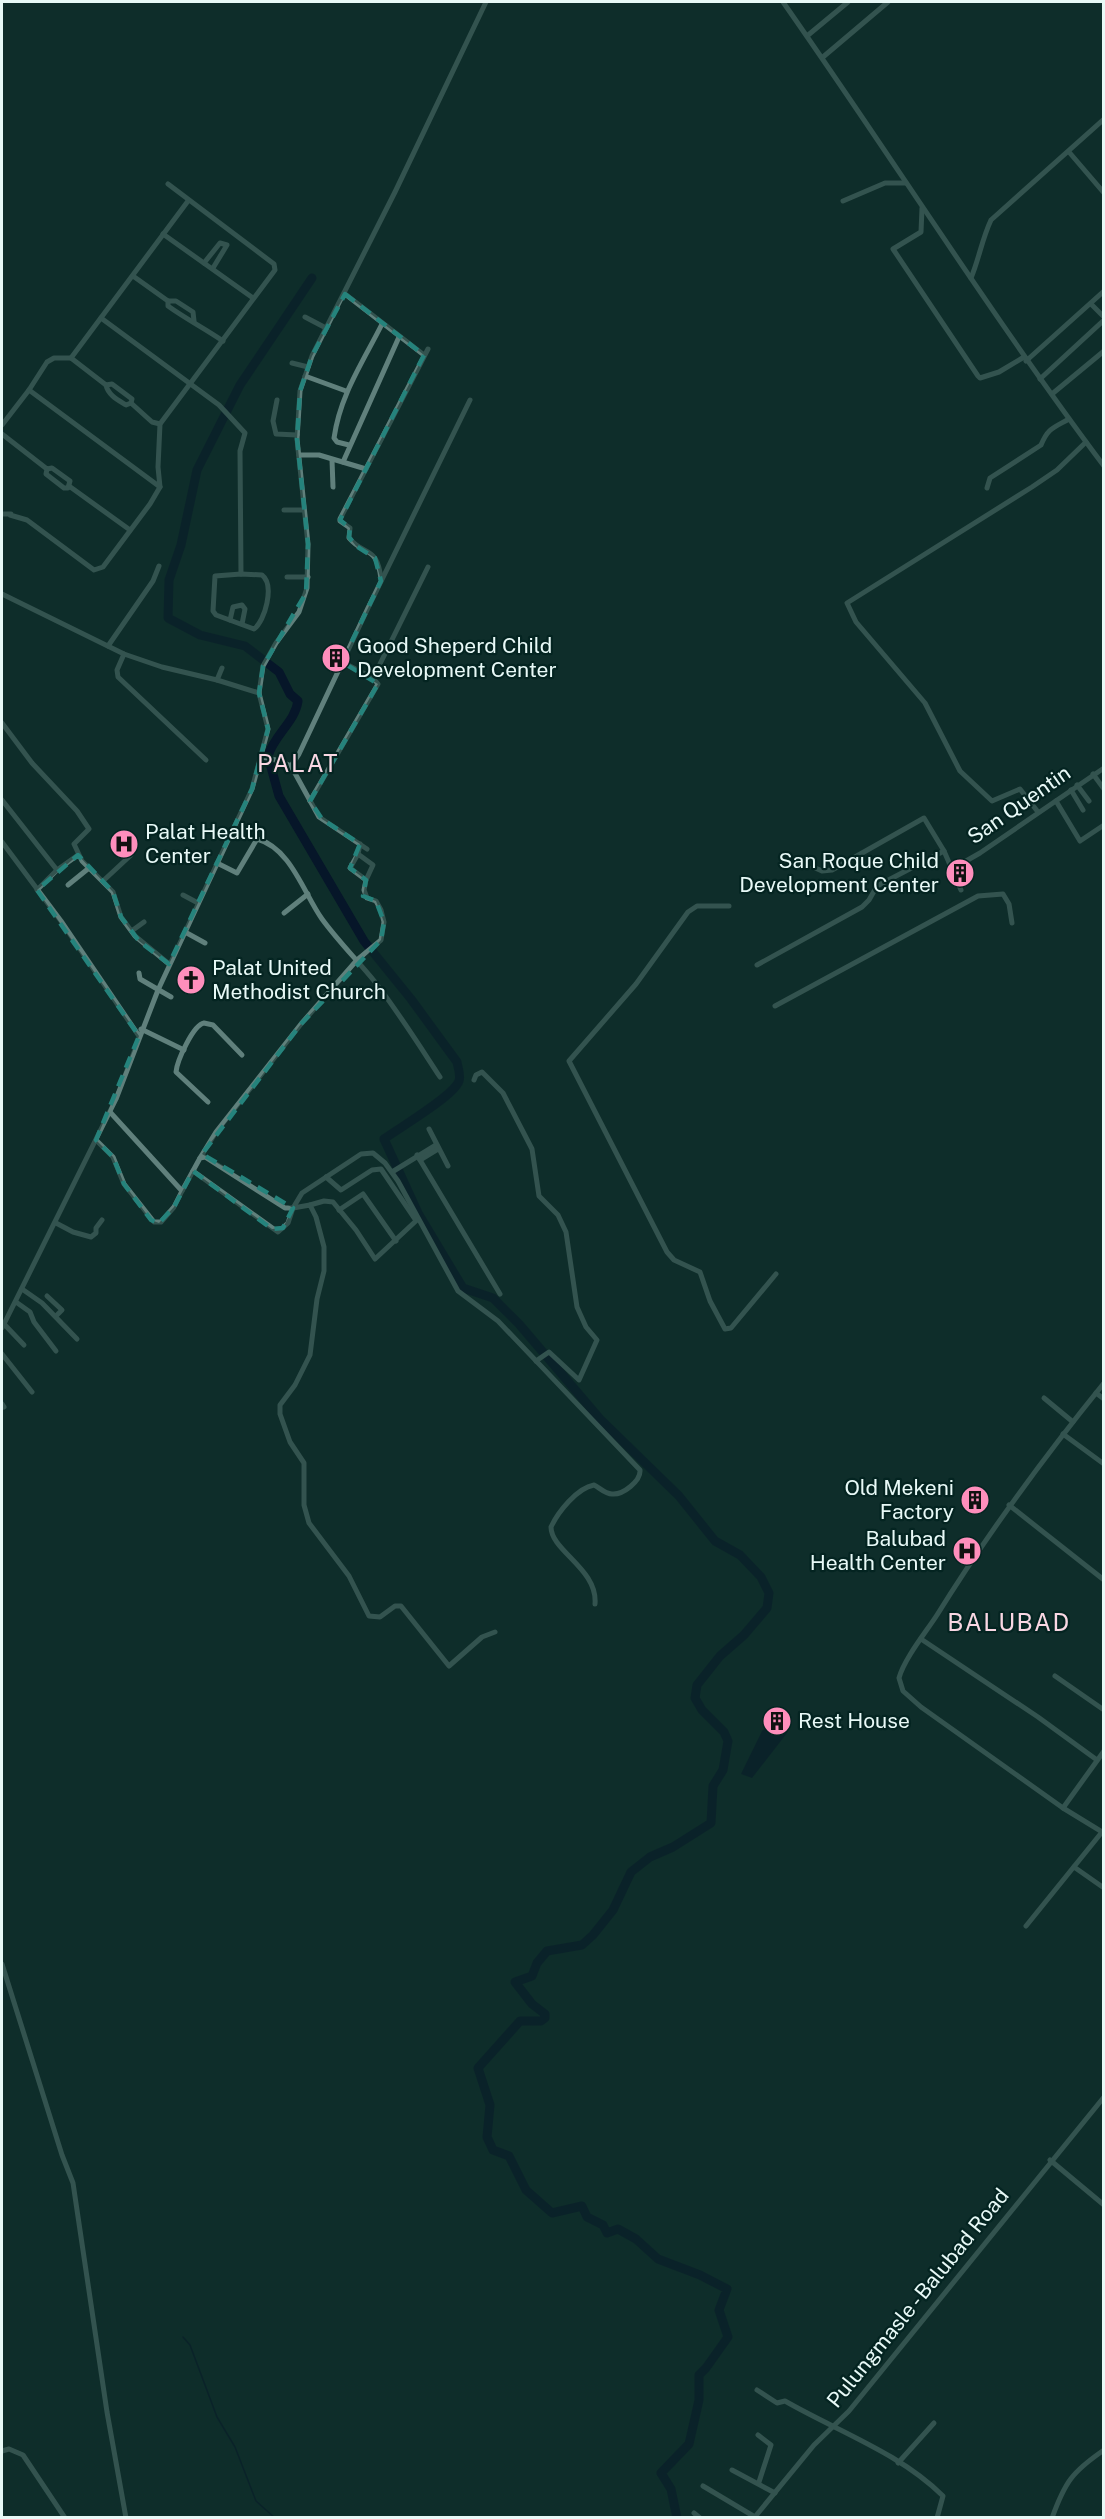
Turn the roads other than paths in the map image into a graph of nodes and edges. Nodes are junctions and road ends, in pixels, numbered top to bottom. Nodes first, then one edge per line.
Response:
1 (486, 2) edge
2 (783, 2) edge
3 (848, 2) edge
4 (888, 2) edge
5 (807, 36) junction
6 (823, 57) junction
7 (1104, 120) edge
8 (1069, 152) junction
9 (906, 183) junction
10 (168, 184) dead end
11 (1104, 193) edge
12 (188, 201) junction
13 (843, 201) dead end
14 (922, 206) junction
15 (163, 234) junction
16 (204, 262) junction
17 (213, 268) junction
18 (133, 276) junction
19 (970, 278) junction
20 (1104, 291) edge
21 (345, 294) junction
22 (253, 298) junction
23 (168, 301) junction
24 (1091, 304) junction
25 (304, 317) dead end
26 (101, 318) junction
27 (194, 321) junction
28 (1103, 321) edge
29 (382, 324) junction
30 (326, 328) junction
31 (399, 337) junction
32 (223, 341) junction
33 (428, 349) dead end
34 (1103, 351) edge
35 (424, 355) junction
36 (71, 358) junction
37 (1025, 359) junction
38 (292, 363) dead end
39 (308, 367) junction
40 (305, 376) junction
41 (1040, 379) junction
42 (191, 383) junction
43 (106, 385) junction
44 (28, 390) junction
45 (346, 391) junction
46 (1052, 394) junction
47 (277, 399) dead end
48 (470, 400) dead end
49 (131, 403) junction
50 (1069, 418) junction
51 (160, 424) junction
52 (2, 425) edge
53 (2, 434) edge
54 (297, 435) junction
55 (1086, 442) junction
56 (349, 445) junction
57 (299, 455) junction
58 (332, 460) junction
59 (343, 462) junction
60 (1104, 466) edge
61 (366, 469) junction
62 (160, 487) junction
63 (333, 487) dead end
64 (987, 488) dead end
65 (284, 510) dead end
66 (304, 510) junction
67 (2, 514) edge
68 (130, 530) junction
69 (159, 566) dead end
70 (428, 567) dead end
71 (241, 574) junction
72 (286, 577) dead end
73 (308, 578) junction
74 (381, 581) junction
75 (2, 594) edge
76 (230, 620) junction
77 (242, 624) junction
78 (108, 646) junction
79 (124, 654) junction
80 (342, 662) junction
81 (222, 668) dead end
82 (373, 678) junction
83 (217, 680) junction
84 (259, 693) junction
85 (2, 723) edge
86 (267, 758) junction
87 (206, 760) dead end
88 (291, 766) junction
89 (1104, 768) edge
90 (1093, 774) junction
91 (1077, 785) junction
92 (1104, 789) edge
93 (1071, 790) junction
94 (2, 800) edge
95 (310, 801) junction
96 (1056, 801) junction
97 (1089, 801) dead end
98 (1083, 810) dead end
99 (1038, 812) junction
100 (1104, 825) edge
101 (2, 842) edge
102 (360, 844) junction
103 (367, 849) dead end
104 (944, 851) junction
105 (358, 854) junction
106 (78, 855) junction
107 (131, 855) dead end
108 (218, 863) junction
109 (813, 867) dead end
110 (89, 868) junction
111 (952, 869) junction
112 (57, 870) junction
113 (366, 880) junction
114 (103, 881) junction
115 (68, 885) dead end
116 (37, 890) junction
117 (961, 890) dead end
118 (308, 894) junction
119 (183, 895) dead end
120 (198, 903) junction
121 (729, 906) dead end
122 (284, 913) dead end
123 (144, 922) dead end
124 (1012, 923) dead end
125 (133, 930) junction
126 (185, 932) junction
127 (205, 943) dead end
128 (357, 960) junction
129 (169, 964) junction
130 (757, 965) dead end
131 (139, 973) dead end
132 (158, 990) junction
133 (171, 997) dead end
134 (775, 1006) dead end
135 (141, 1029) junction
136 (139, 1036) junction
137 (184, 1050) junction
138 (242, 1055) dead end
139 (440, 1077) dead end
140 (474, 1080) dead end
141 (208, 1102) dead end
142 (110, 1112) junction
143 (429, 1129) dead end
144 (96, 1140) junction
145 (437, 1147) junction
146 (200, 1158) junction
147 (419, 1158) junction
148 (448, 1166) dead end
149 (393, 1170) junction
150 (193, 1171) junction
151 (326, 1177) junction
152 (182, 1191) junction
153 (310, 1205) junction
154 (293, 1208) junction
155 (339, 1210) junction
156 (102, 1220) dead end
157 (417, 1220) junction
158 (56, 1223) junction
159 (396, 1241) junction
160 (776, 1274) dead end
161 (22, 1289) junction
162 (500, 1294) dead end
163 (16, 1302) junction
164 (42, 1303) junction
165 (56, 1316) junction
166 (3, 1326) edge
167 (77, 1339) dead end
168 (24, 1345) dead end
169 (56, 1351) dead end
170 (2, 1354) edge
171 (538, 1360) junction
172 (1104, 1383) edge
173 (32, 1392) dead end
174 (1095, 1393) junction
175 (1044, 1398) dead end
176 (1104, 1399) edge
177 (1073, 1422) junction
178 (1063, 1434) junction
179 (1104, 1464) edge
180 (1009, 1505) junction
181 (1104, 1580) edge
182 (595, 1604) dead end
183 (495, 1632) dead end
184 (921, 1640) junction
185 (1055, 1676) dead end
186 (1104, 1710) edge
187 (1104, 1751) edge
188 (1097, 1760) junction
189 (1063, 1808) junction
190 (1103, 1833) edge
191 (1074, 1867) junction
192 (1104, 1888) edge
193 (1026, 1926) dead end
194 (2, 1964) edge
195 (1104, 2097) edge
196 (1050, 2160) junction
197 (1104, 2205) edge
198 (757, 2390) dead end
199 (934, 2423) dead end
200 (834, 2427) junction
201 (758, 2435) dead end
202 (1104, 2450) edge
203 (2, 2451) edge
204 (898, 2463) junction
205 (732, 2470) dead end
206 (759, 2482) junction
207 (703, 2486) dead end
208 (775, 2493) junction
209 (693, 2513) dead end
210 (65, 2517) edge
211 (126, 2517) edge
212 (700, 2517) edge
213 (755, 2517) edge
214 (937, 2517) edge
215 (1052, 2517) edge

1 - 21 street
2 - 5 street
3 - 5 street
4 - 6 street
5 - 6 street
6 - 9 street
7 - 8 street
8 - 11 street
8 - 19 street
9 - 13 street
9 - 14 street
10 - 12 street
12 - 15 street
12 - 22 street
14 - 19 street
14 - 37 street
15 - 16 street
15 - 18 street
16 - 17 street
16 - 17 street
17 - 22 street
18 - 23 street
18 - 26 street
19 - 37 street
20 - 24 street
21 - 29 street
21 - 30 street
22 - 32 street
23 - 27 street
23 - 27 street
24 - 28 street
24 - 37 street
25 - 30 street
26 - 36 street
26 - 42 street
27 - 32 street
28 - 41 street
29 - 31 street
29 - 45 street
30 - 39 street
31 - 35 street
31 - 56 street
32 - 42 street
33 - 35 street
34 - 46 street
35 - 61 street
36 - 43 street
36 - 44 street
37 - 41 street
38 - 39 street
39 - 40 street
40 - 45 street
40 - 54 street
41 - 46 street
42 - 51 street
42 - 71 street
43 - 49 street
43 - 49 street
44 - 52 street
44 - 62 street
45 - 56 street
46 - 50 street
47 - 54 street
48 - 74 street
49 - 51 street
50 - 55 street
50 - 64 street
51 - 62 street
53 - 68 street
54 - 57 street
55 - 60 street
55 - 99 street
56 - 59 street
57 - 58 street
57 - 66 street
58 - 59 street
58 - 63 street
59 - 61 street
61 - 74 street
62 - 68 street
65 - 66 street
66 - 73 street
67 - 68 street
69 - 78 street
70 - 82 street
71 - 76 street
71 - 77 street
72 - 73 street
73 - 84 street
74 - 80 street
75 - 78 street
76 - 77 street
76 - 77 street
78 - 79 street
79 - 83 street
79 - 87 street
80 - 82 street
80 - 88 street
81 - 83 street
82 - 95 street
83 - 84 street
84 - 86 street
85 - 106 street
86 - 88 street
86 - 108 street
88 - 95 street
89 - 90 street, San Quentin
90 - 91 street, San Quentin
90 - 92 street
91 - 93 street, San Quentin
91 - 97 street
93 - 96 street, San Quentin
93 - 98 street
94 - 112 street
95 - 102 street
96 - 99 street, San Quentin
96 - 100 street
99 - 111 street, San Quentin
101 - 116 street
102 - 103 street
102 - 105 street
104 - 109 street
104 - 111 street
104 - 130 street
105 - 113 street
105 - 113 street
106 - 110 street
106 - 112 street
107 - 114 street
108 - 118 street
108 - 120 street
110 - 114 street
110 - 115 street
111 - 117 street
112 - 116 street
113 - 128 street
114 - 125 street
116 - 136 street
118 - 122 street
118 - 128 street
119 - 120 street
120 - 126 street
121 - 160 street
123 - 125 street
124 - 134 street
125 - 129 street
126 - 127 street
126 - 129 street
128 - 139 street
128 - 146 street
129 - 132 street
131 - 132 street
132 - 133 street
132 - 135 street
135 - 136 street
135 - 137 street
136 - 142 street
137 - 138 street
137 - 141 street
140 - 171 street
142 - 144 street
142 - 152 street
143 - 145 street
144 - 152 street
144 - 158 street
145 - 147 street
145 - 148 street
146 - 150 street
146 - 154 street
147 - 149 street
147 - 162 street
149 - 151 street
149 - 157 street
150 - 152 street
150 - 154 street
151 - 154 street
151 - 157 street
153 - 154 street
153 - 155 street
153 - 183 street
155 - 159 street
155 - 159 street
156 - 158 street
157 - 159 street
157 - 171 street
158 - 161 street
161 - 163 street
161 - 164 street
163 - 166 street
163 - 169 street
164 - 165 street
164 - 165 street
165 - 167 street
166 - 168 street
170 - 173 street
171 - 182 street
172 - 174 street
174 - 176 street
174 - 177 street
175 - 177 street
177 - 178 street
178 - 179 street
178 - 180 street
180 - 181 street
180 - 184 street
184 - 188 street
184 - 189 street
185 - 186 street
187 - 188 street
188 - 189 street
189 - 190 street
190 - 191 street
191 - 192 street
191 - 193 street
194 - 211 street
195 - 196 street, Pulungmasle - Balubad Road
196 - 197 street
196 - 200 street, Pulungmasle - Balubad Road
198 - 200 street
199 - 204 street
200 - 204 street
200 - 208 street, Pulungmasle - Balubad Road
201 - 206 street
202 - 215 street
203 - 210 street
204 - 214 street
205 - 206 street
206 - 208 street
207 - 213 street
208 - 213 street, Pulungmasle - Balubad Road
209 - 212 street

